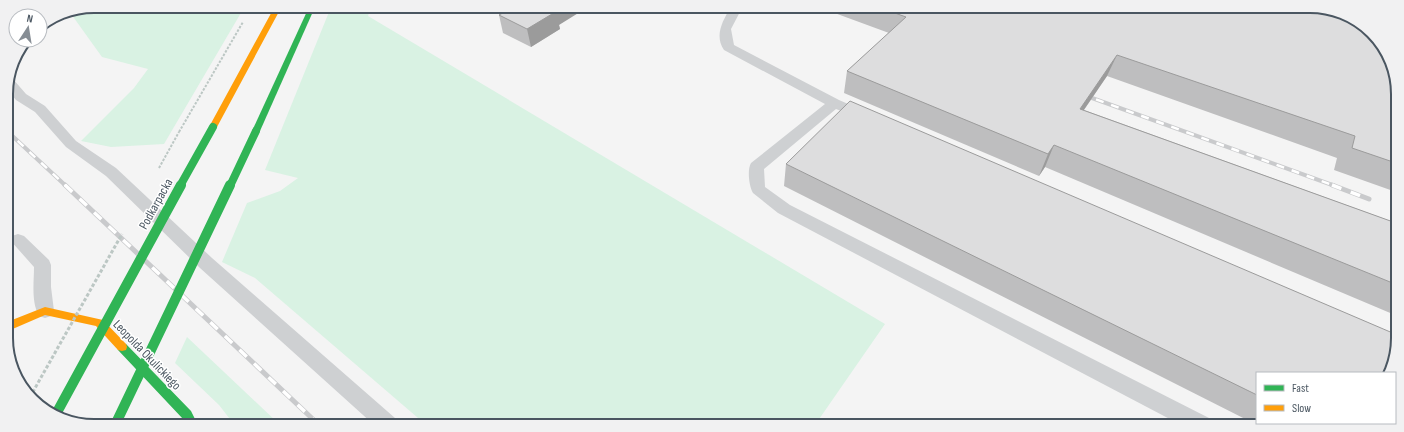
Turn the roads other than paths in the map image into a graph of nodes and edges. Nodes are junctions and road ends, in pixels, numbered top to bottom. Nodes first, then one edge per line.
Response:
1 (275, 13) edge
2 (309, 13) edge
3 (733, 13) edge
4 (13, 88) edge
5 (834, 103) junction
6 (878, 122) edge
7 (18, 240) dead end
8 (44, 311) junction
9 (13, 325) edge
10 (58, 410) edge
11 (118, 419) edge
12 (189, 419) edge
13 (382, 419) edge
14 (1190, 419) edge

1 - 10 main road, Podkarpacka, bridge
2 - 11 main road, bridge
3 - 5 lane
4 - 13 lane
5 - 6 lane
5 - 14 lane
7 - 8 lane
8 - 9 main road
8 - 12 main road, Leopolda Okulickiego

